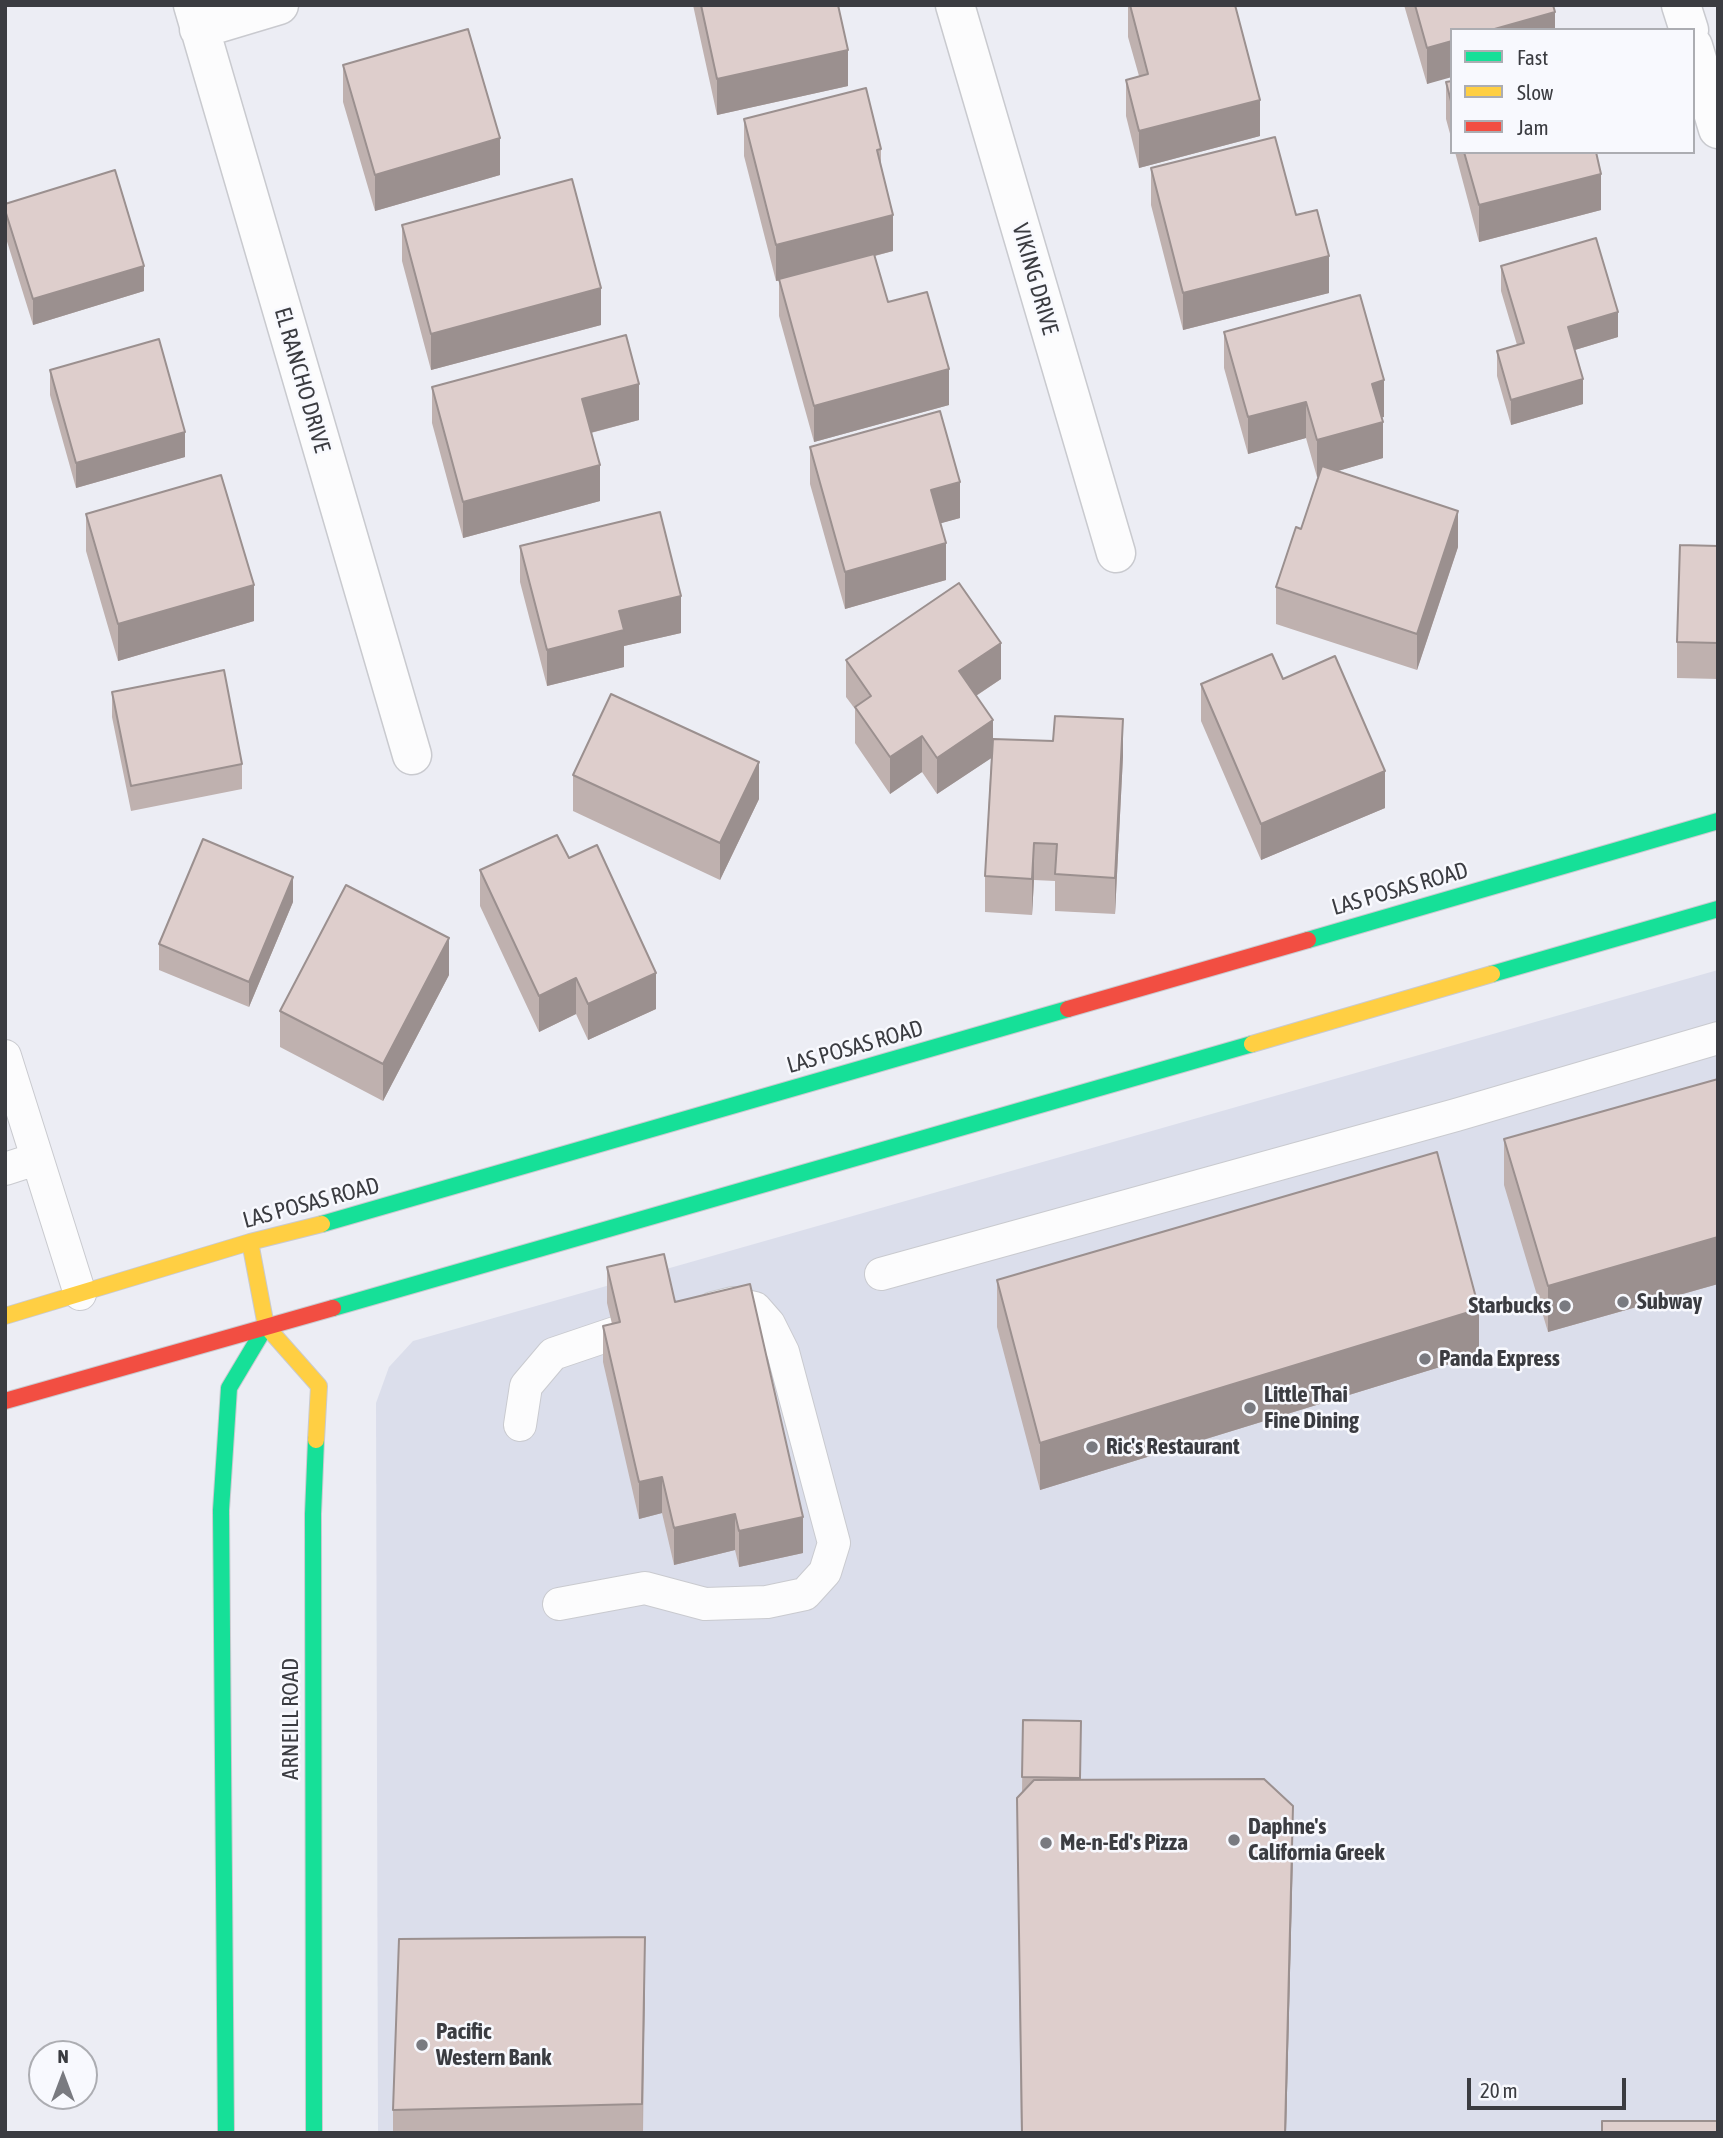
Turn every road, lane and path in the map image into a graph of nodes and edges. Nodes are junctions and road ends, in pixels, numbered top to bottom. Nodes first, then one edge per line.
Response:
1 (279, 5) edge
2 (955, 5) edge
3 (1681, 5) edge
4 (196, 17) edge
5 (1688, 28) edge
6 (1695, 53) edge
7 (1718, 129) edge
8 (1116, 553) dead end
9 (412, 755) dead end
10 (1718, 821) edge
11 (1718, 909) edge
12 (1718, 1038) edge
13 (5, 1056) edge
14 (36, 1159) junction
15 (5, 1169) edge
16 (250, 1242) junction
17 (881, 1274) dead end
18 (80, 1294) junction
19 (5, 1316) edge
20 (683, 1316) edge
21 (266, 1326) junction
22 (615, 1333) edge
23 (5, 1401) edge
24 (520, 1424) dead end
25 (559, 1604) dead end
26 (226, 2133) edge
27 (314, 2133) edge

1 - 4 street
2 - 8 street, VIKING DRIVE
3 - 5 street
4 - 9 street, EL RANCHO DRIVE
6 - 7 street
10 - 16 main road, LAS POSAS ROAD
11 - 21 main road
12 - 17 lane
13 - 14 lane
14 - 15 lane
14 - 18 lane
16 - 18 main road, LAS POSAS ROAD
16 - 21 main road
18 - 19 main road, LAS POSAS ROAD
20 - 25 lane
21 - 23 main road
21 - 26 main road
21 - 27 main road, ARNEILL ROAD
22 - 24 lane

